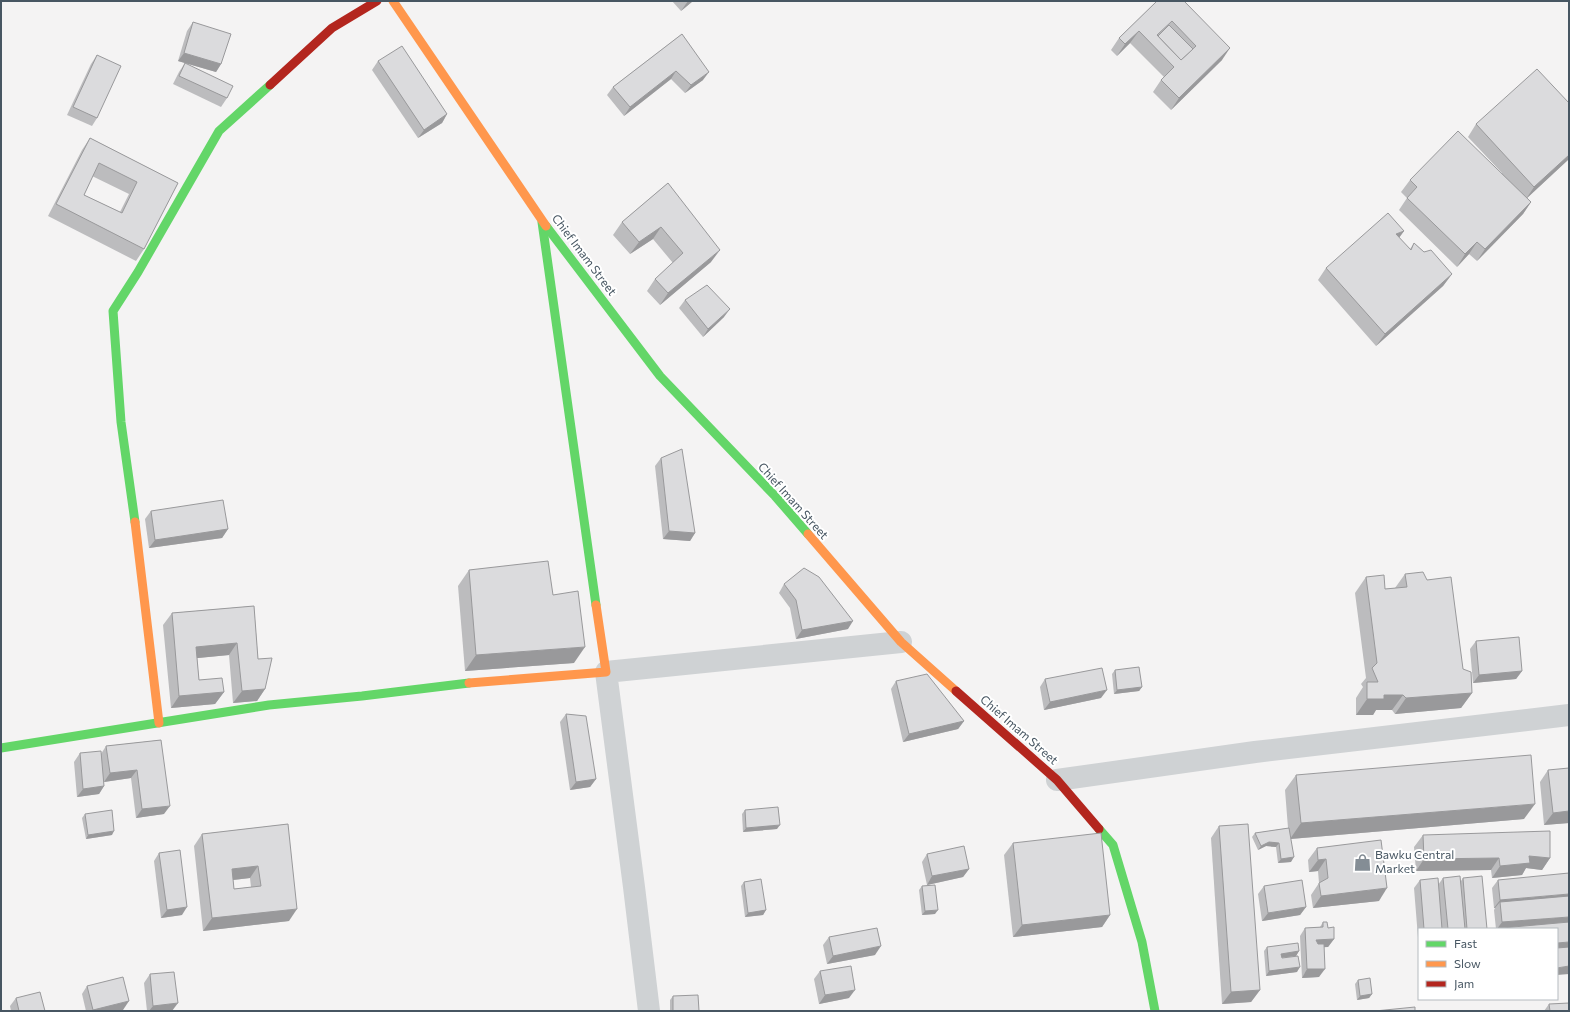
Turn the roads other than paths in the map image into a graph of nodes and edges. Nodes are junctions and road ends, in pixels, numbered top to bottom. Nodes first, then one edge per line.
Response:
1 (377, 1) edge
2 (393, 1) edge
3 (542, 221) junction
4 (901, 642) junction
5 (606, 672) junction
6 (1569, 715) edge
7 (159, 723) junction
8 (1, 748) edge
9 (1057, 780) junction
10 (649, 1011) edge
11 (1155, 1011) edge

1 - 7 street
2 - 3 street, Chief Imam Street
3 - 4 street, Chief Imam Street
3 - 5 street
4 - 5 street
4 - 9 street, Chief Imam Street
5 - 7 street
5 - 10 street
6 - 9 street
7 - 8 street
9 - 11 street, Chief Imam Street

